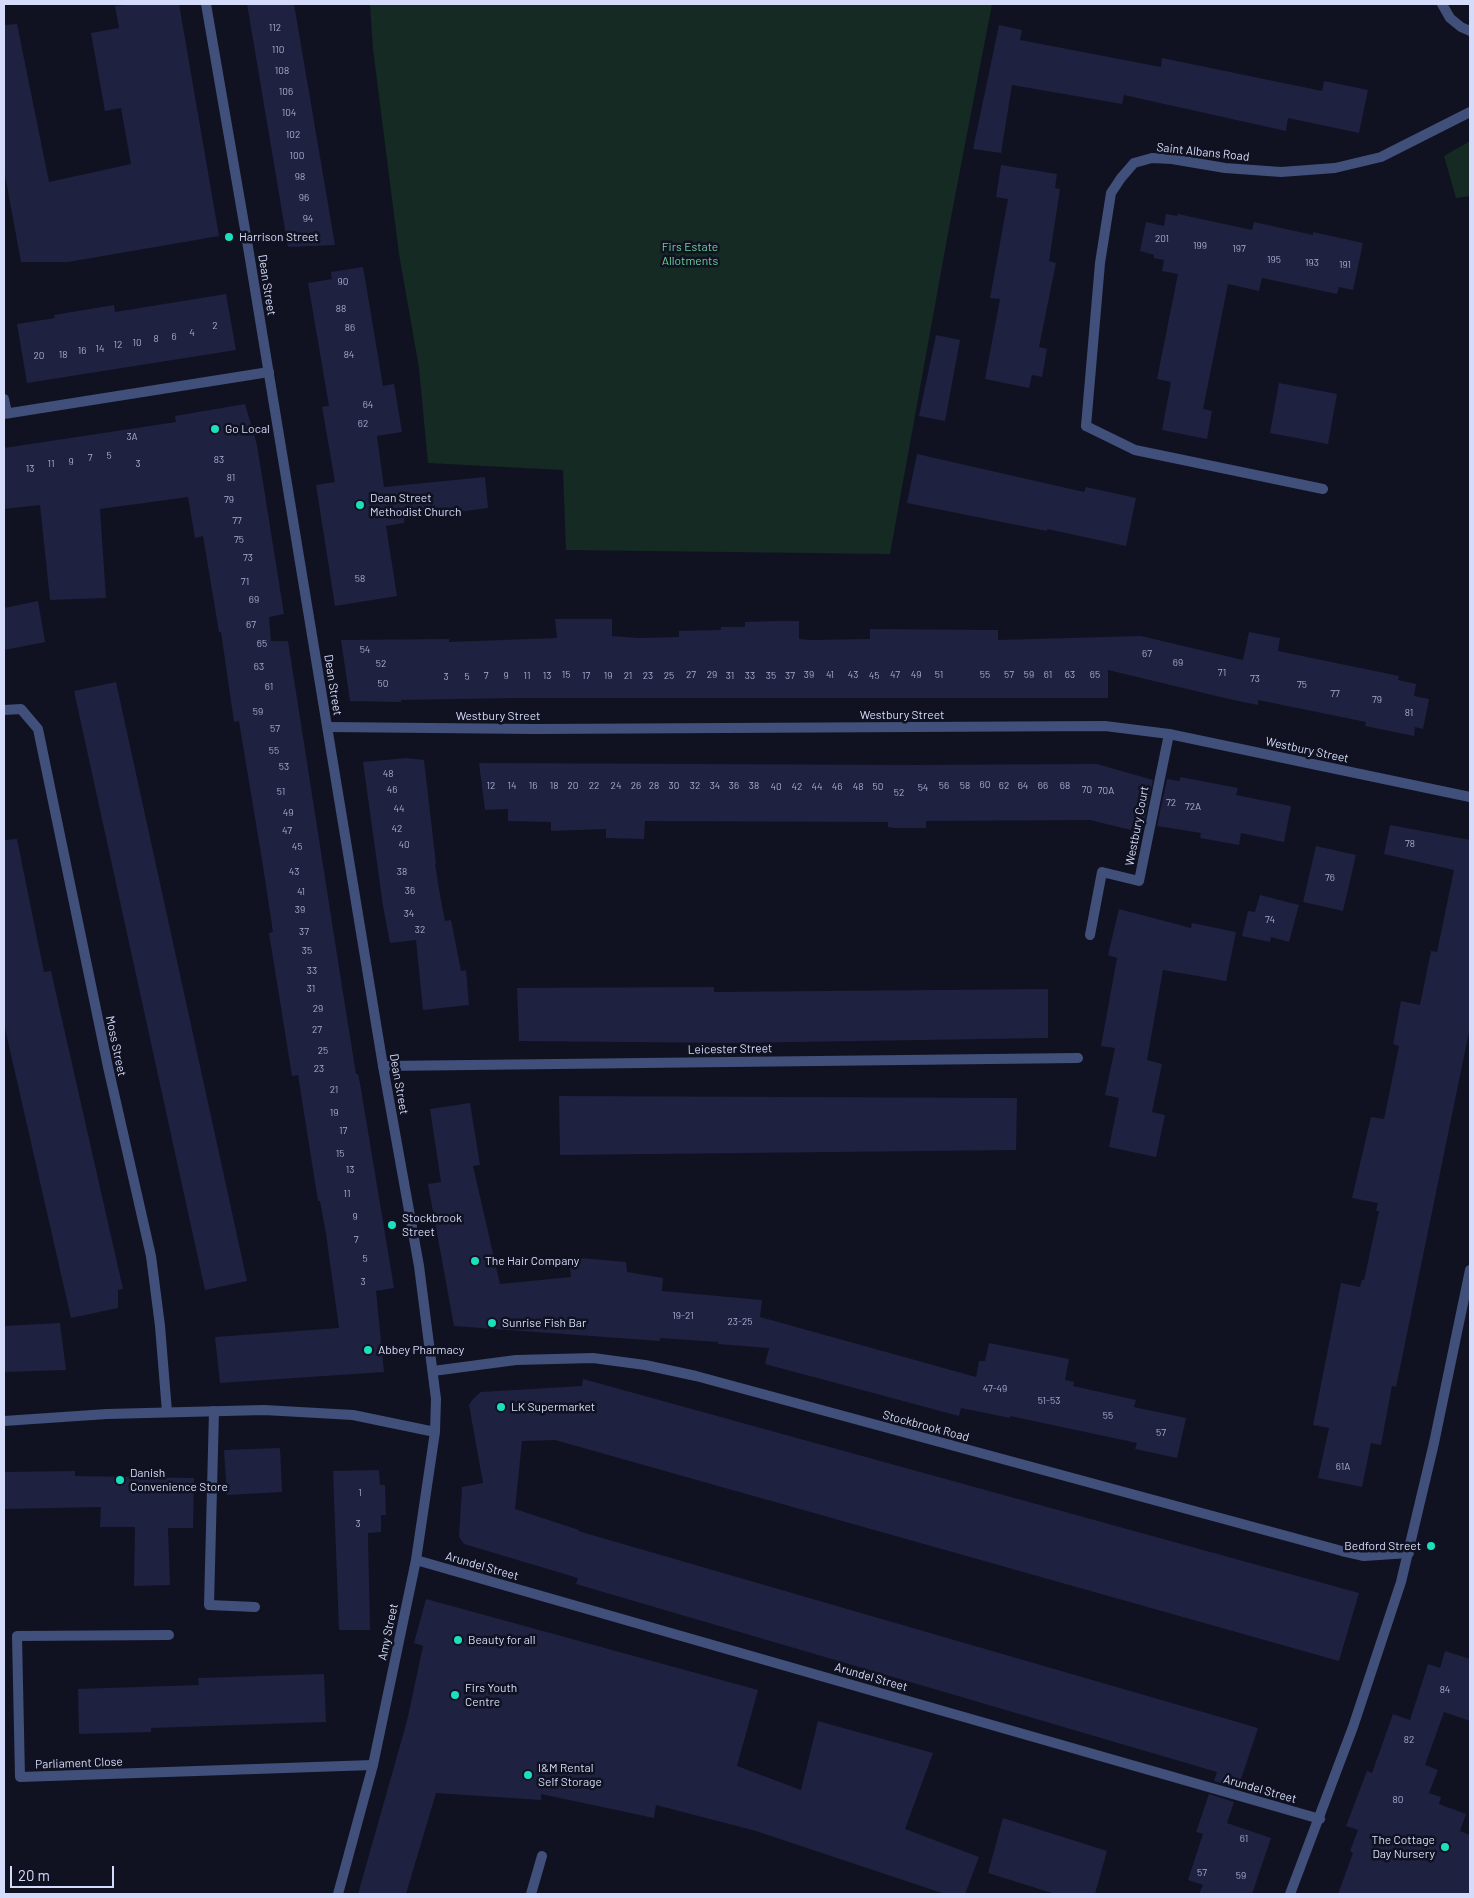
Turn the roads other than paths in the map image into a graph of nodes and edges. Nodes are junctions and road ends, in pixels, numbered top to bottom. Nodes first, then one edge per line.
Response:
1 (206, 4) edge
2 (1442, 4) edge
3 (1470, 30) edge
4 (1470, 112) edge
5 (269, 372) junction
6 (4, 399) edge
7 (5, 414) edge
8 (1323, 489) dead end
9 (4, 710) edge
10 (328, 727) junction
11 (1169, 734) junction
12 (1470, 797) edge
13 (1090, 935) dead end
14 (1078, 1058) dead end
15 (383, 1066) junction
16 (1470, 1270) edge
17 (433, 1371) junction
18 (214, 1411) junction
19 (166, 1412) junction
20 (4, 1421) edge
21 (435, 1432) junction
22 (1409, 1553) junction
23 (416, 1560) junction
24 (255, 1607) dead end
25 (169, 1635) dead end
26 (373, 1765) junction
27 (1320, 1819) junction
28 (542, 1856) dead end
29 (338, 1894) edge
30 (531, 1894) edge
31 (1290, 1894) edge

1 - 5 street, Dean Street
2 - 3 street
4 - 8 street, Saint Albans Road
5 - 7 street
5 - 10 street, Dean Street
6 - 7 street
9 - 19 street, Moss Street
10 - 11 street, Westbury Street
10 - 15 street, Dean Street
11 - 12 street, Westbury Street
11 - 13 street, Westbury Court
14 - 15 street, Leicester Street
15 - 17 street, Dean Street
16 - 22 street
17 - 21 street, Amy Street
17 - 22 street, Stockbrook Road
18 - 19 street
18 - 21 street
18 - 24 street
19 - 20 street
21 - 23 street, Amy Street
22 - 27 street
23 - 26 street, Amy Street
23 - 27 street, Arundel Street
25 - 26 street, Parliament Close
26 - 29 street, Amy Street
27 - 31 street
28 - 30 street

